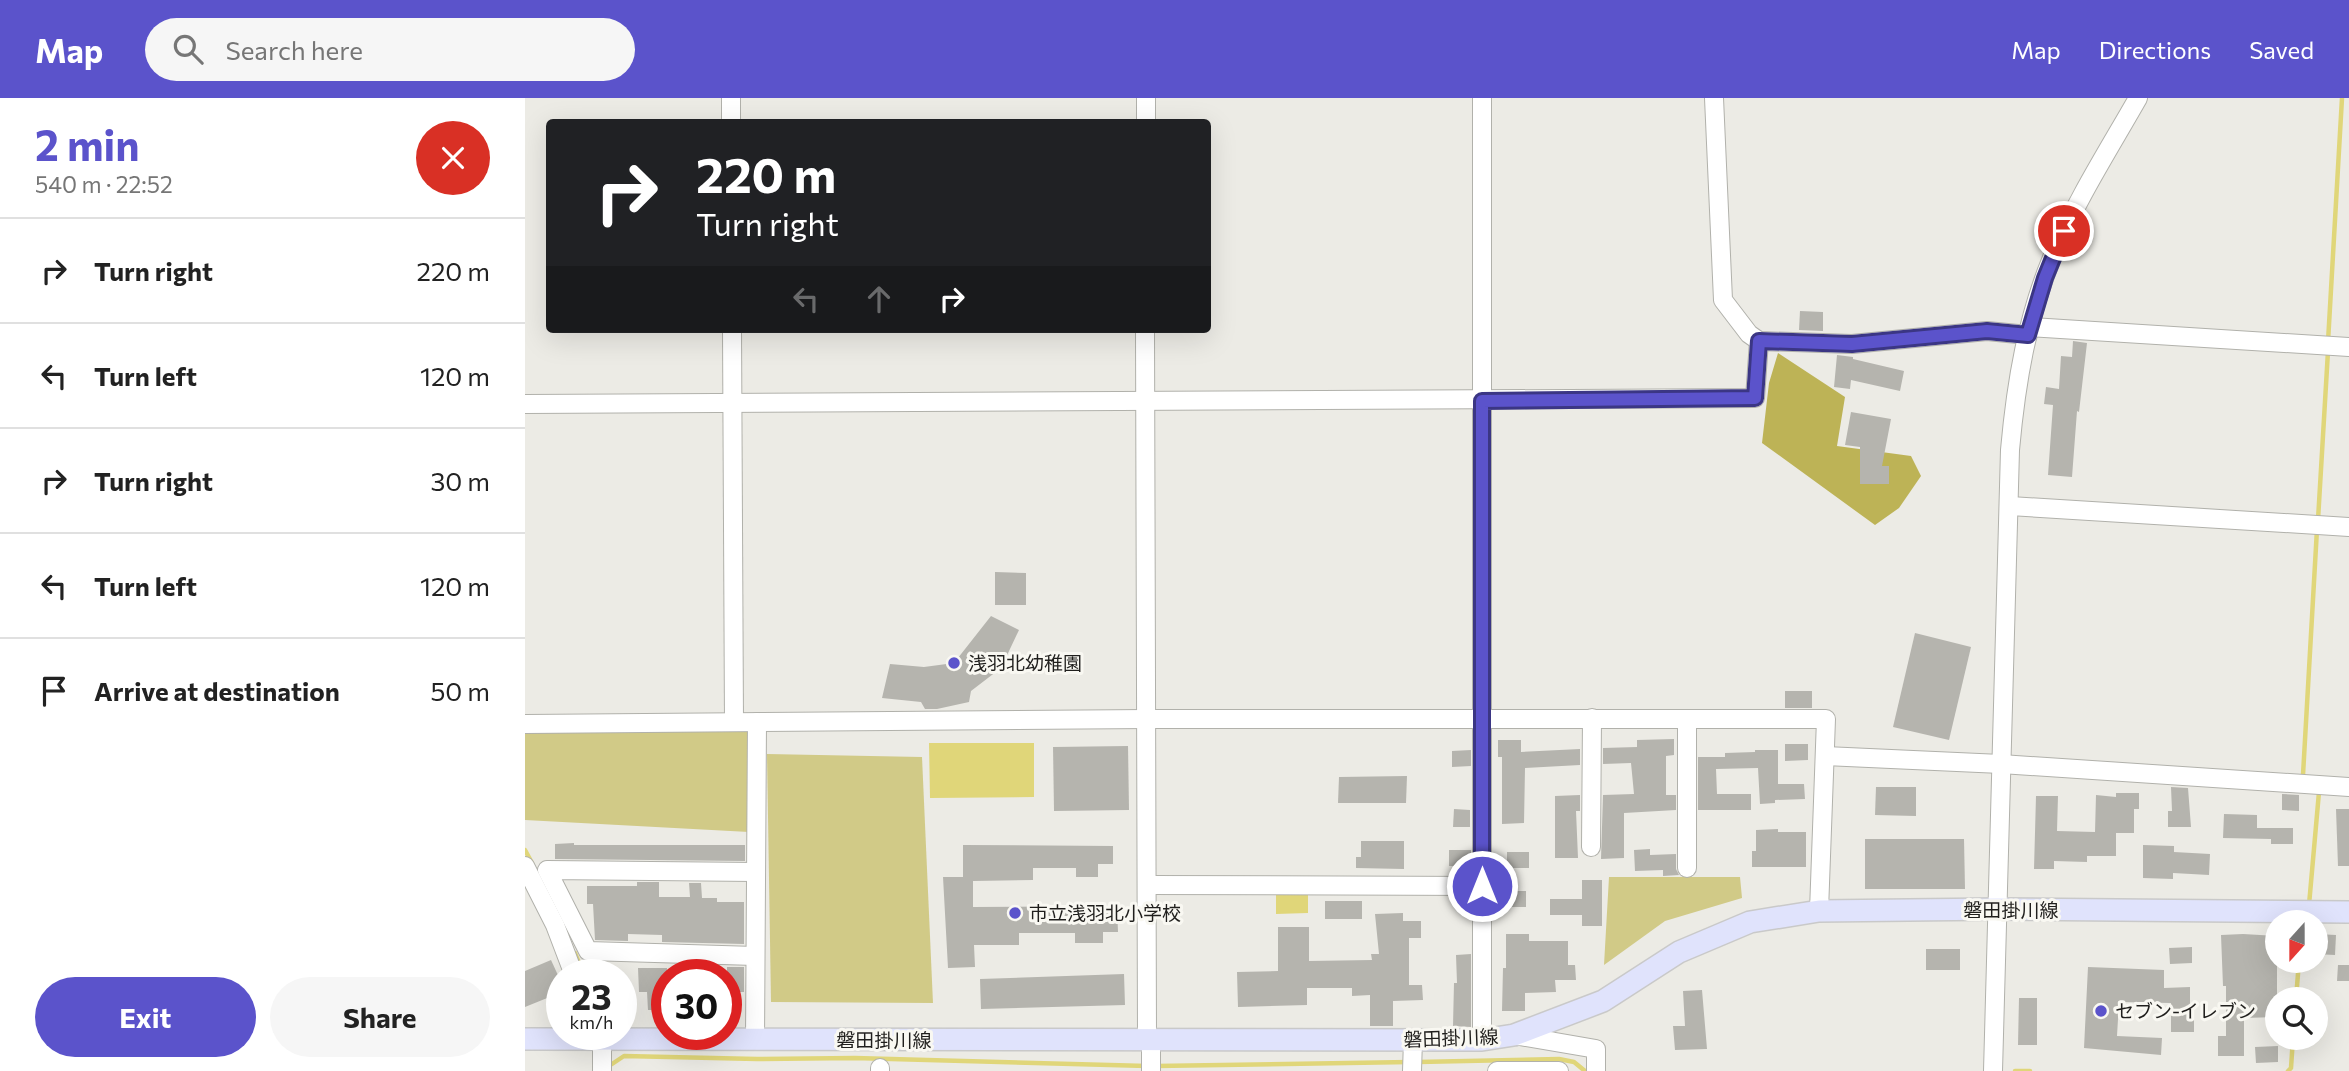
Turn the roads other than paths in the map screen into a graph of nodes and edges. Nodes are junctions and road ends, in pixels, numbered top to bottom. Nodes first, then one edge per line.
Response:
1 (731, 98) edge
2 (1146, 98) edge
3 (1482, 98) edge
4 (1714, 98) edge
5 (2138, 98) edge
6 (731, 119) edge
7 (1146, 119) edge
8 (2029, 331) junction
9 (732, 333) edge
10 (1145, 333) edge
11 (1759, 341) junction
12 (2349, 347) edge
13 (1482, 401) junction
14 (1145, 402) junction
15 (525, 404) edge
16 (732, 404) junction
17 (2010, 506) junction
18 (2349, 527) edge
19 (1482, 718) junction
20 (1592, 718) junction
21 (1148, 719) junction
22 (1687, 719) junction
23 (734, 722) junction
24 (757, 722) junction
25 (525, 724) edge
26 (1825, 756) junction
27 (2001, 764) junction
28 (2349, 787) edge
29 (1591, 847) dead end
30 (525, 866) edge
31 (1687, 868) dead end
32 (756, 872) junction
33 (1147, 886) junction
34 (1482, 886) junction
35 (1998, 909) junction
36 (1819, 911) junction
37 (2349, 912) edge
38 (755, 956) junction
39 (568, 959) edge
40 (1514, 1035) junction
41 (637, 1038) edge
42 (1149, 1038) junction
43 (525, 1039) edge
44 (546, 1039) edge
45 (755, 1040) junction
46 (1413, 1040) junction
47 (1482, 1041) junction
48 (600, 1050) edge
49 (602, 1071) edge
50 (1151, 1071) edge
51 (1412, 1071) edge
52 (1497, 1071) edge
53 (1559, 1071) edge
54 (1596, 1071) edge
55 (1993, 1071) edge

1 - 6 street
2 - 7 street
3 - 13 street
4 - 11 street
5 - 8 street
8 - 11 street
8 - 12 street
8 - 17 street
9 - 16 street
10 - 14 street
11 - 13 street
13 - 14 street
13 - 19 street
14 - 16 street
14 - 21 street
15 - 16 street
16 - 23 street
17 - 18 street
17 - 27 street
19 - 20 street
19 - 21 street
19 - 34 street
20 - 22 street
20 - 29 street
21 - 24 street
21 - 33 street
22 - 26 street
22 - 31 street
23 - 24 street
23 - 25 street
24 - 32 street
26 - 27 street
26 - 36 street
27 - 28 street
27 - 35 street
30 - 39 street
32 - 38 street
32 - 38 street
33 - 34 street
33 - 42 street
34 - 47 street
35 - 36 main road, 磐田掛川線
35 - 37 main road, 磐田掛川線
35 - 55 street
36 - 40 main road, 磐田掛川線
38 - 45 street
40 - 47 main road, 磐田掛川線
40 - 54 street
41 - 45 main road, 磐田掛川線
42 - 45 main road, 磐田掛川線
42 - 46 main road, 磐田掛川線
42 - 50 street
43 - 44 main road, 磐田掛川線
46 - 47 main road, 磐田掛川線
46 - 51 street
48 - 49 street
52 - 53 street

